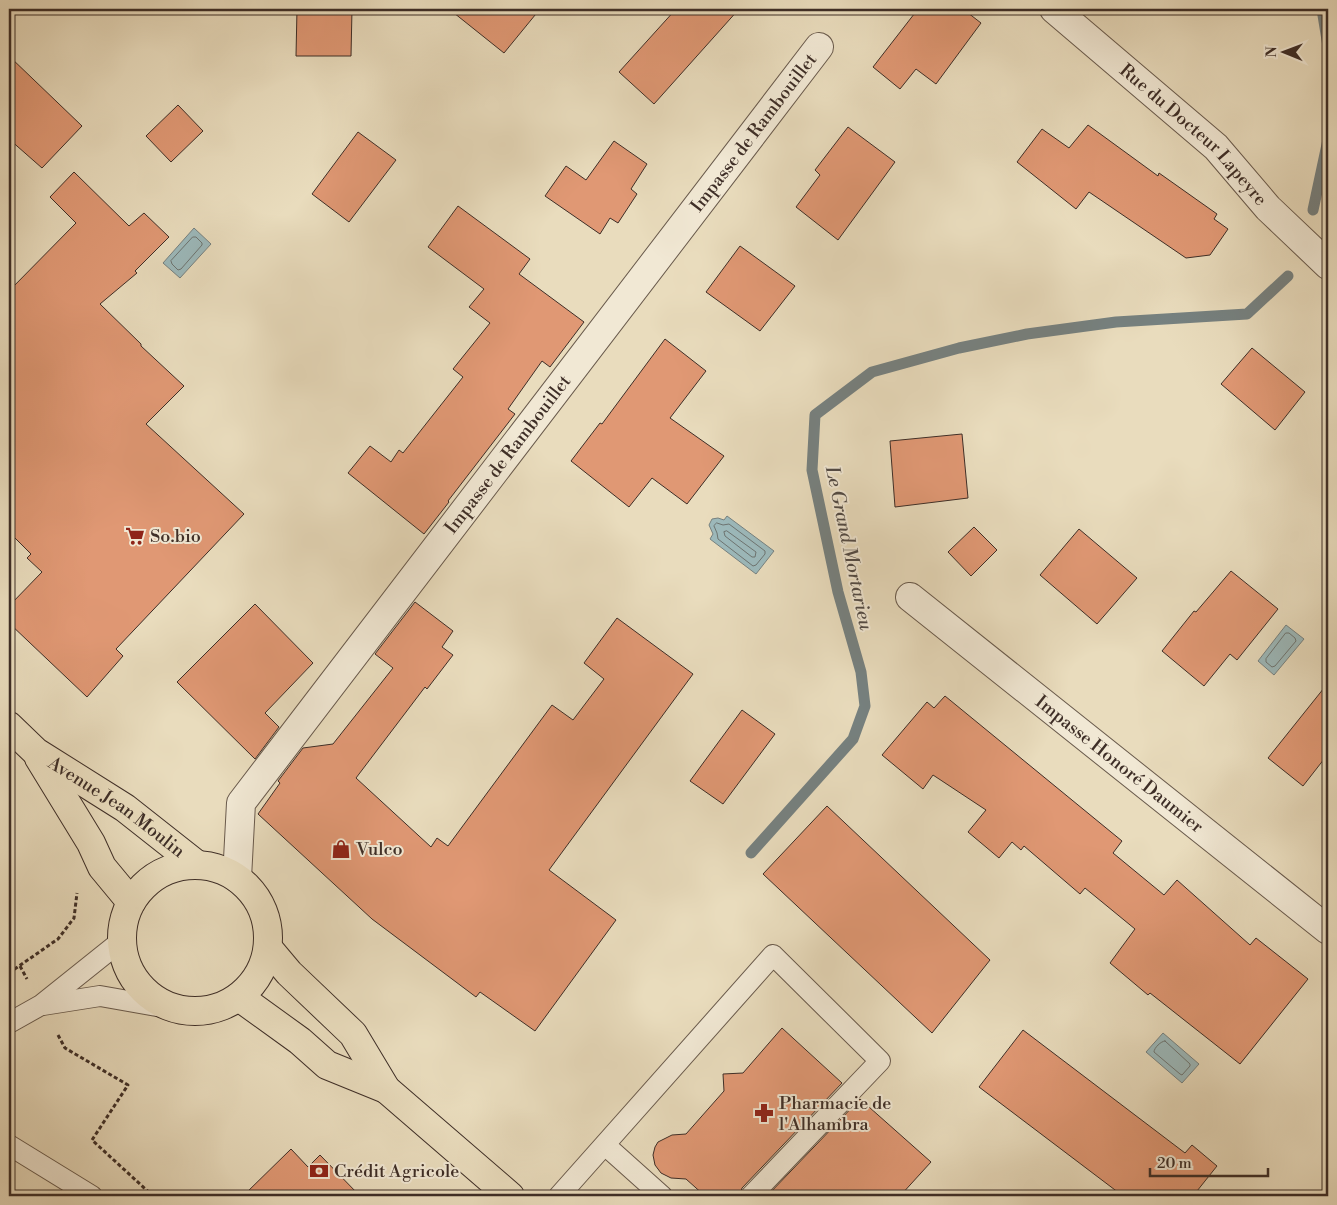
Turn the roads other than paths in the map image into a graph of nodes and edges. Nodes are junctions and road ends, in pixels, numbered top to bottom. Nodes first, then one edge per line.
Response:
1 (1054, 9) edge
2 (819, 48) dead end
3 (1328, 265) edge
4 (910, 597) dead end
5 (9, 726) edge
6 (36, 752) junction
7 (196, 864) junction
8 (237, 878) junction
9 (131, 902) junction
10 (1328, 930) edge
11 (121, 941) junction
12 (268, 948) junction
13 (239, 996) junction
14 (41, 1005) junction
15 (174, 1009) junction
16 (9, 1023) edge
17 (386, 1089) junction
18 (9, 1145) edge
19 (605, 1145) junction
20 (92, 1196) edge
21 (510, 1196) edge
22 (559, 1196) edge
23 (662, 1196) edge
24 (751, 1196) edge

1 - 3 street, Rue du Docteur Lapeyre
2 - 8 street, Impasse de Rambouillet
4 - 10 street, Impasse Honoré Daumier
5 - 6 main road, Avenue Jean Moulin
6 - 7 main road, Avenue Jean Moulin
6 - 9 main road, Avenue Jean Moulin
7 - 8 main road
7 - 9 main road
8 - 12 main road
9 - 11 main road
11 - 14 lane
11 - 15 main road
12 - 13 main road
12 - 17 main road
13 - 15 main road
13 - 17 main road
14 - 15 lane
14 - 16 lane
17 - 21 main road
18 - 20 lane
19 - 22 lane
19 - 23 lane
19 - 24 lane

